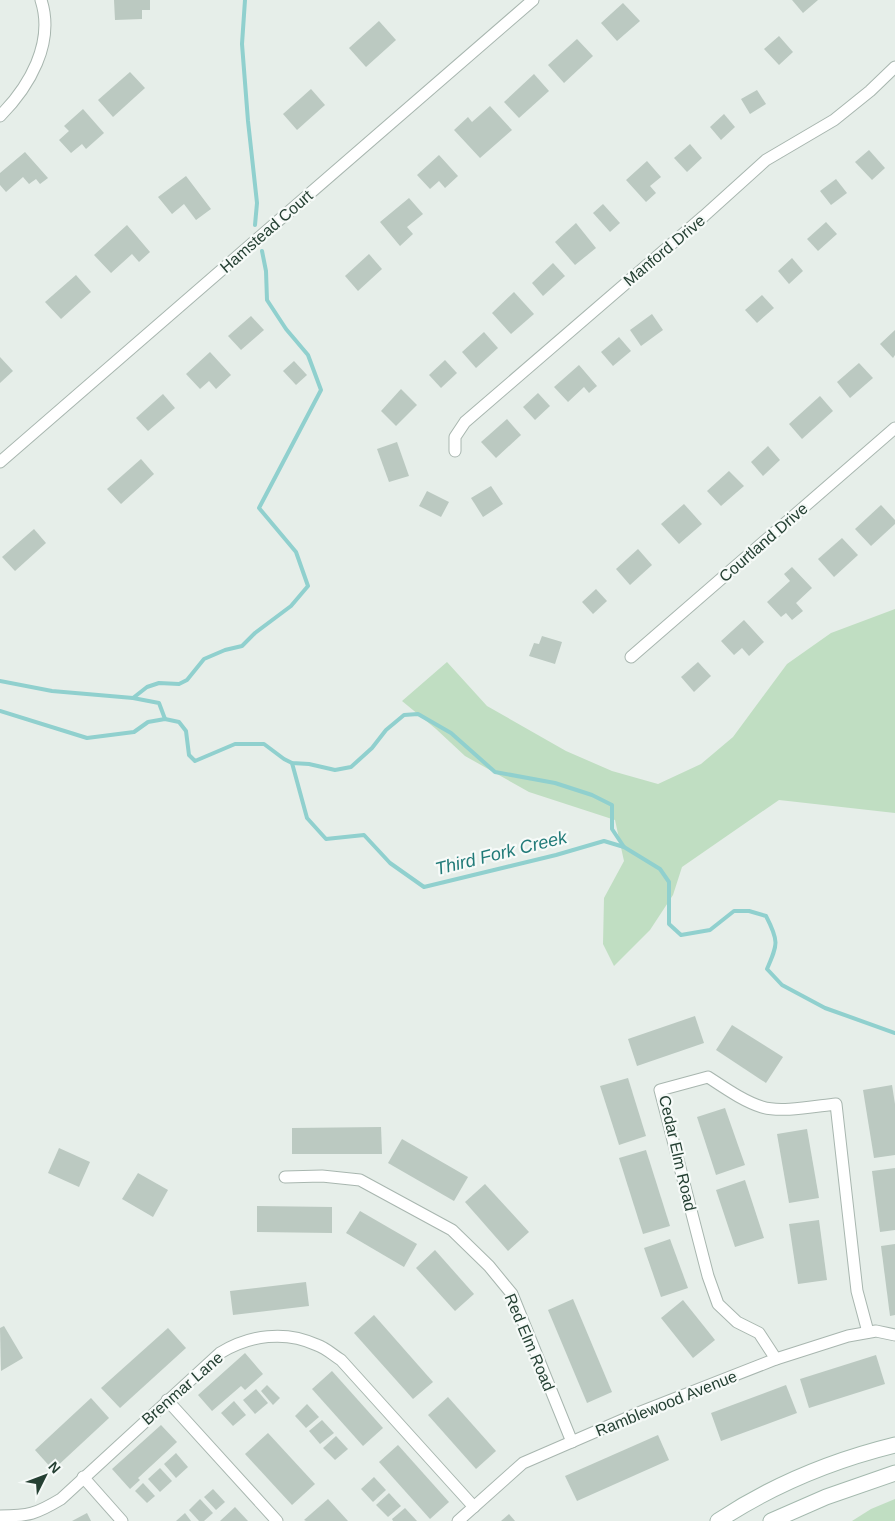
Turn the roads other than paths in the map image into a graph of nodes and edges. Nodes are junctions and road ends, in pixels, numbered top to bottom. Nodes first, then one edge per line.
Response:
1 (41, 0) edge
2 (533, 0) edge
3 (895, 68) edge
4 (0, 116) edge
5 (895, 428) edge
6 (455, 451) dead end
7 (0, 462) edge
8 (630, 657) dead end
9 (285, 1177) dead end
10 (868, 1332) junction
11 (895, 1335) edge
12 (776, 1359) junction
13 (167, 1400) junction
14 (572, 1442) junction
15 (895, 1445) edge
16 (895, 1473) edge
17 (83, 1477) junction
18 (474, 1507) junction
19 (0, 1516) edge
20 (122, 1521) edge
21 (277, 1521) edge
22 (458, 1521) edge
23 (718, 1521) edge
24 (771, 1521) edge

1 - 4 street
2 - 7 street, Hamstead Court
3 - 6 street, Manford Drive
5 - 8 street, Courtland Drive
9 - 14 street, Red Elm Road
10 - 11 street, Ramblewood Avenue
10 - 12 street, Ramblewood Avenue
10 - 12 street, Cedar Elm Road
12 - 14 street, Ramblewood Avenue
13 - 17 street, Brenmar Lane
13 - 18 street, Brenmar Lane
13 - 21 street
14 - 18 street, Ramblewood Avenue
15 - 23 street
16 - 24 street
17 - 19 street, Brenmar Lane
17 - 20 street
18 - 22 street, Ramblewood Avenue

